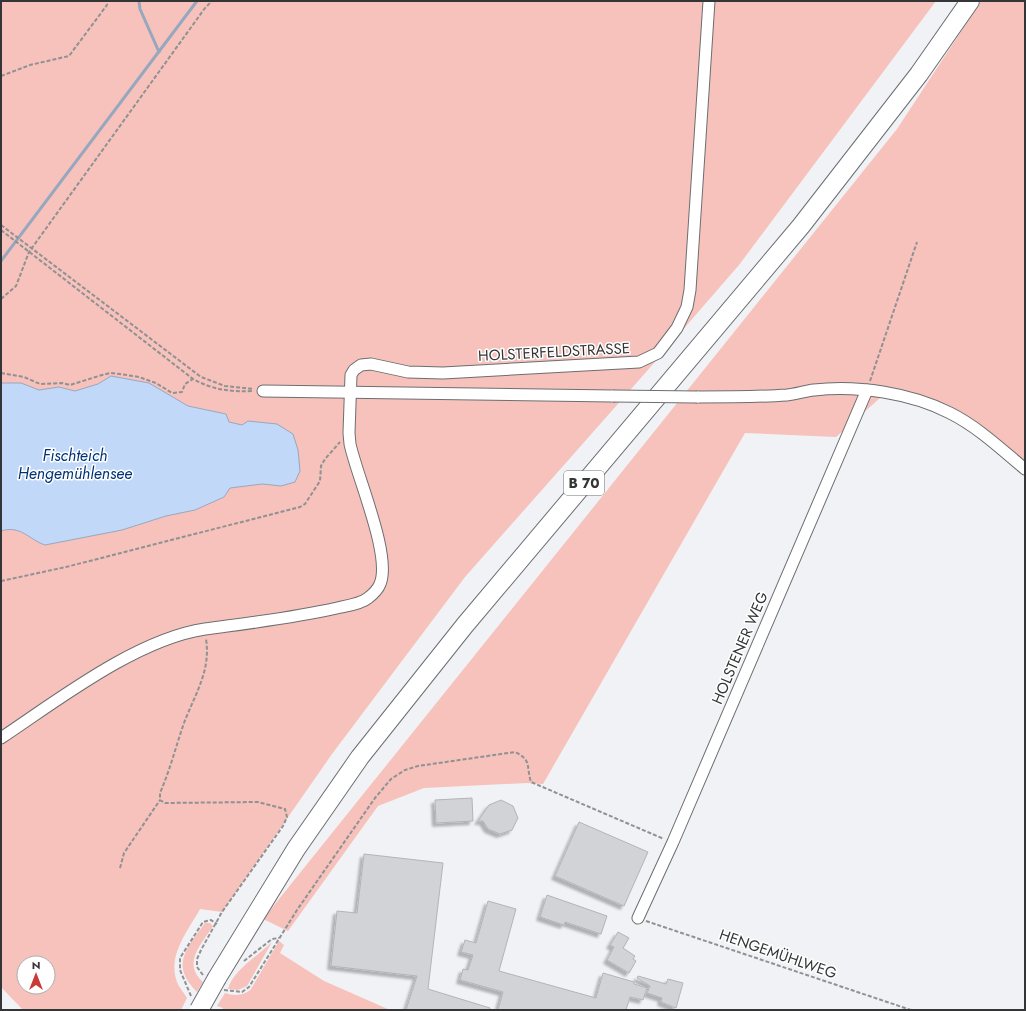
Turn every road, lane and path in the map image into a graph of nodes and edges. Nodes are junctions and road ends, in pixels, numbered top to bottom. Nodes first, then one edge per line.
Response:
1 (106, 1) edge
2 (212, 1) edge
3 (708, 1) edge
4 (970, 1) edge
5 (1, 76) edge
6 (1, 225) edge
7 (1, 230) edge
8 (917, 242) dead end
9 (32, 248) junction
10 (29, 252) junction
11 (1, 299) edge
12 (1, 373) edge
13 (193, 379) junction
14 (868, 390) junction
15 (264, 391) junction
16 (350, 393) junction
17 (349, 433) junction
18 (1025, 469) edge
19 (1, 581) edge
20 (204, 630) junction
21 (1, 738) edge
22 (160, 800) junction
23 (673, 842) junction
24 (253, 867) dead end
25 (120, 868) dead end
26 (638, 918) joint
27 (217, 924) dead end
28 (240, 964) dead end
29 (195, 1004) edge
30 (910, 1010) edge

1 - 5 path
2 - 9 path
3 - 16 street, HOLSTERFELDSTRASSE
4 - 29 main road, B 70, bridge
6 - 9 path
7 - 10 path
8 - 14 path
9 - 10 path
9 - 15 path
10 - 11 path
10 - 13 path
12 - 13 path
13 - 15 path
14 - 16 street, bridge
14 - 18 street
14 - 23 street, HOLSTENER WEG
15 - 16 street
16 - 17 street
17 - 19 path
17 - 20 street
20 - 21 street
20 - 22 path
22 - 24 path
22 - 25 path
23 - 26 street, HOLSTENER WEG
23 - 28 path
26 - 30 path, HENGEMÜHLWEG
27 - 29 path

